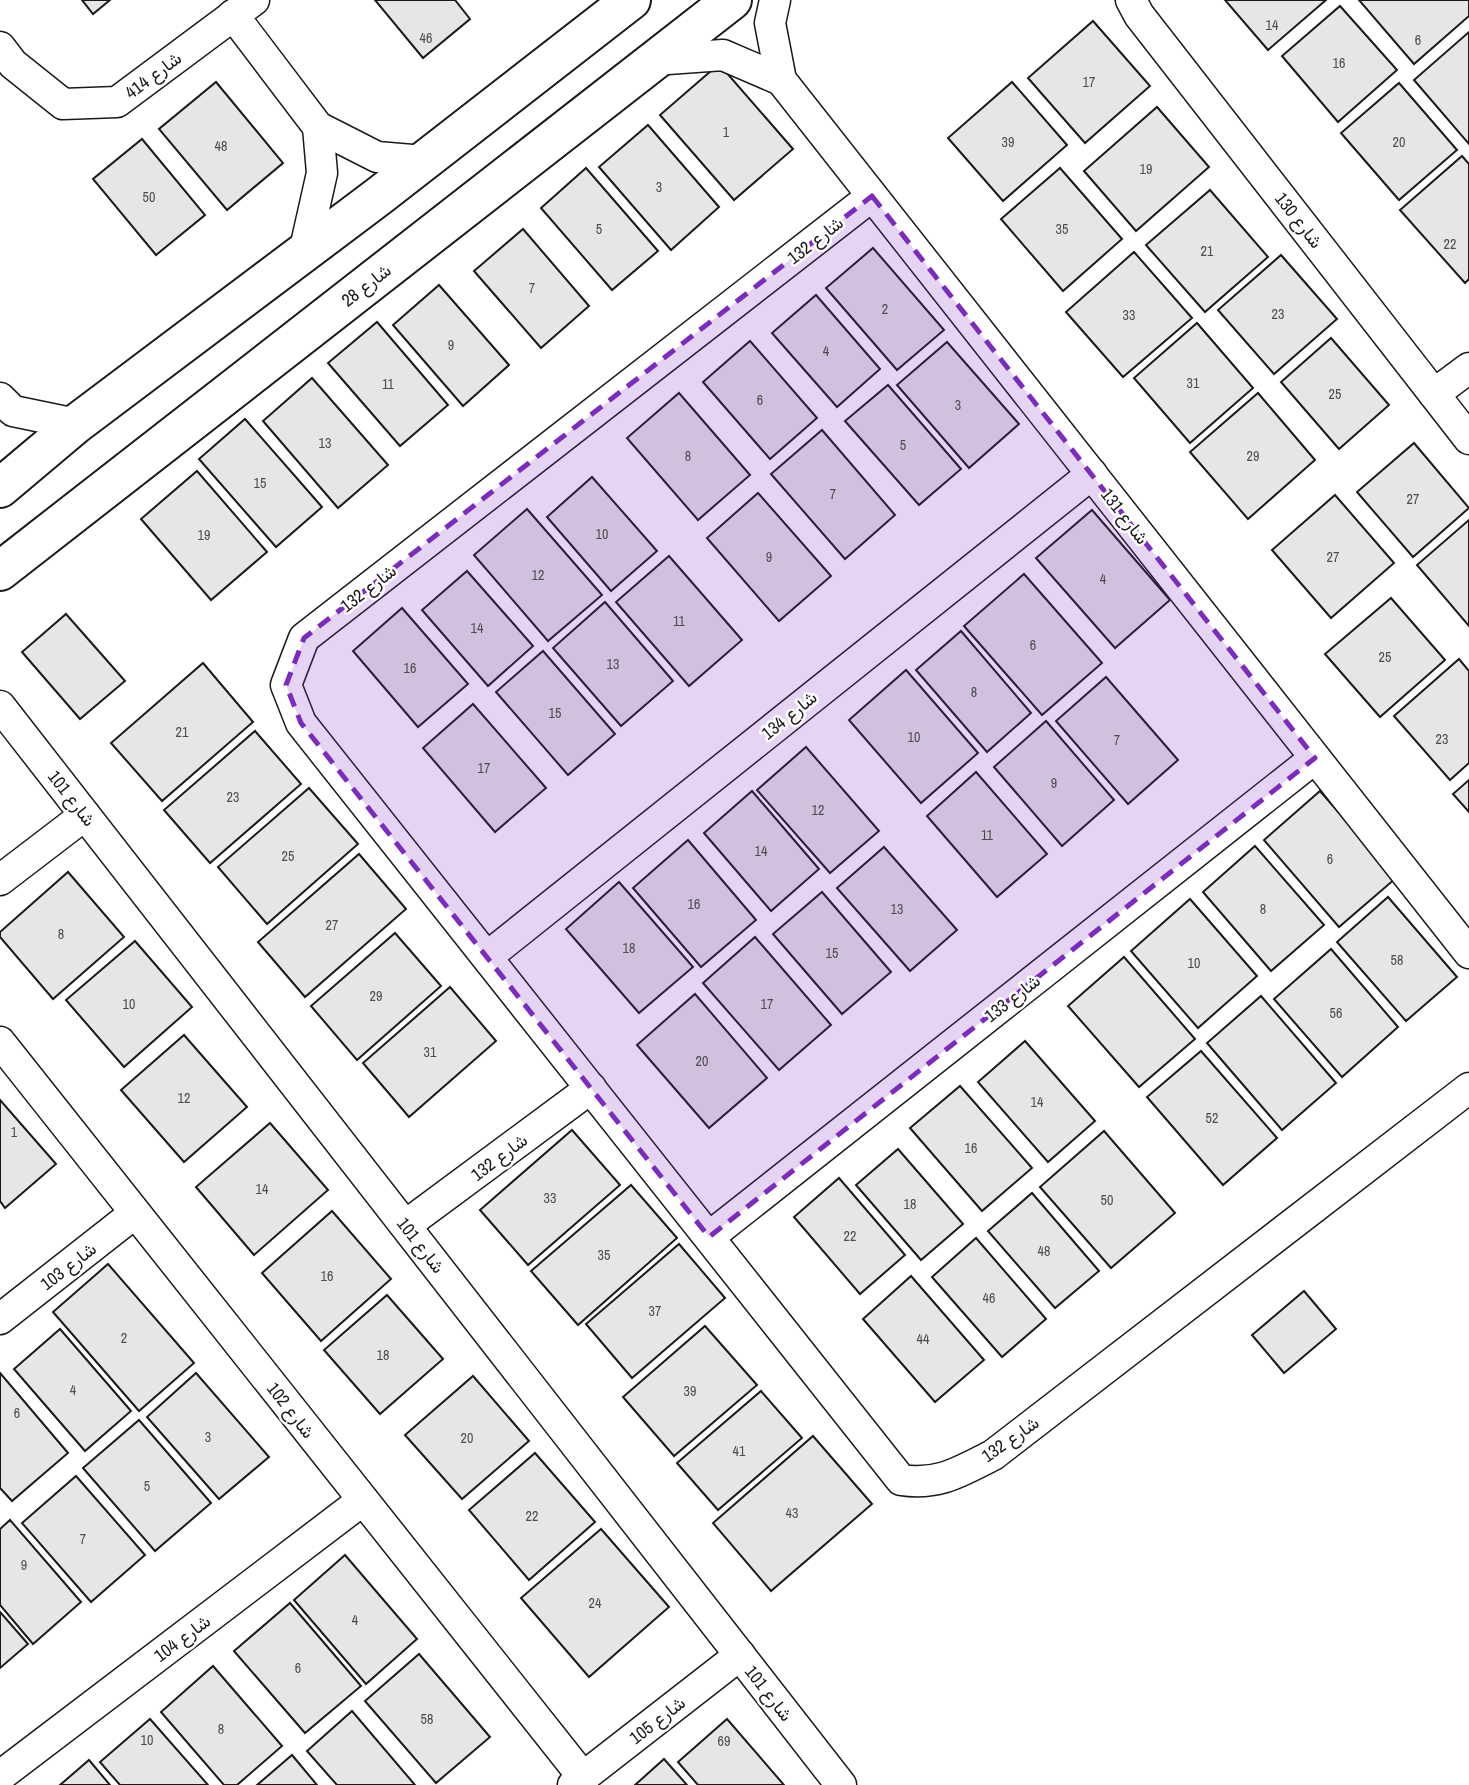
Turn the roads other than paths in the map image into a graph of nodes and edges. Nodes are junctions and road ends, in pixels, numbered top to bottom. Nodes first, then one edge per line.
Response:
1 (631, 0) edge
2 (732, 0) edge
3 (775, 0) edge
4 (1131, 0) edge
5 (244, 8) edge
6 (0, 47) edge
7 (654, 60) junction
8 (781, 80) junction
9 (318, 127) junction
10 (424, 161) junction
11 (872, 195) junction
12 (304, 253) junction
13 (1469, 368) edge
14 (1434, 394) junction
15 (0, 398) edge
16 (76, 425) junction
17 (1469, 439) edge
18 (1092, 474) junction
19 (0, 488) edge
20 (0, 571) edge
21 (0, 706) edge
22 (1315, 758) junction
23 (85, 815) junction
24 (0, 880) edge
25 (1469, 953) edge
26 (487, 957) junction
27 (0, 1042) edge
28 (1469, 1087) edge
29 (591, 1088) junction
30 (135, 1213) junction
31 (407, 1225) junction
32 (709, 1237) junction
33 (0, 1319) edge
34 (363, 1500) junction
35 (740, 1655) junction
36 (0, 1776) edge
37 (578, 1781) edge
38 (841, 1785) edge

1 - 10 street
2 - 7 street, شارع 28
3 - 8 street, شارع 131
4 - 14 street, شارع 130
5 - 6 street, شارع 414
5 - 9 street, شارع 414
7 - 8 street, شارع 131
7 - 20 street, شارع 28
8 - 11 street, شارع 131
9 - 10 street, شارع 414
9 - 12 street
10 - 12 street
11 - 18 street, شارع 131
11 - 26 street, شارع 132
12 - 16 street
13 - 14 street
14 - 17 street, شارع 130
15 - 16 street
16 - 19 street
18 - 22 street, شارع 131
18 - 26 street, شارع 134
21 - 23 street, شارع 101
22 - 25 street, شارع 131
22 - 32 street, شارع 133
23 - 24 street
23 - 31 street, شارع 101
26 - 29 street, شارع 132
27 - 30 street, شارع 102
28 - 32 street, شارع 132
29 - 31 street, شارع 132
29 - 32 street, شارع 132
30 - 33 street, شارع 103
30 - 34 street, شارع 102
31 - 35 street, شارع 101
34 - 36 street, شارع 104
34 - 37 street, شارع 102
35 - 37 street, شارع 105
35 - 38 street, شارع 101

